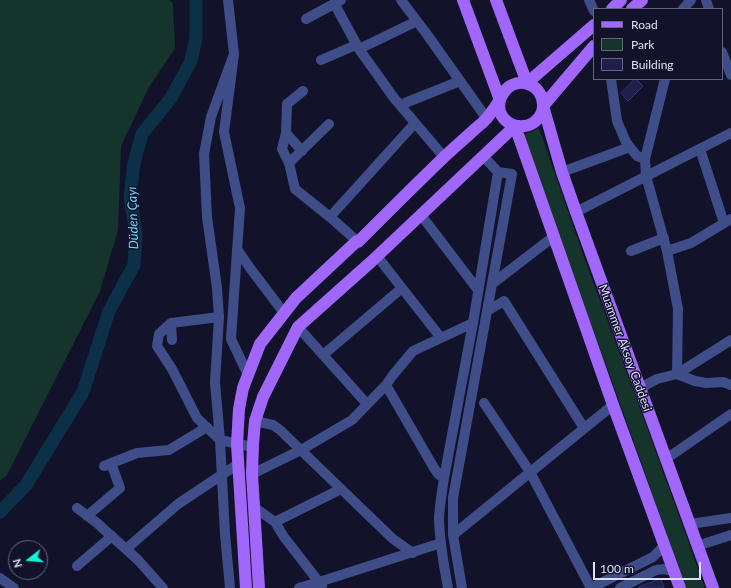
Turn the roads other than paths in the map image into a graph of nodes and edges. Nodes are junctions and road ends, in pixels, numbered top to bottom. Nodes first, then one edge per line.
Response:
1 (228, 0) edge
2 (401, 0) edge
3 (463, 0) edge
4 (496, 0) edge
5 (589, 0) edge
6 (621, 0) edge
7 (642, 0) edge
8 (692, 0) edge
9 (338, 2) edge
10 (613, 8) edge
11 (633, 8) edge
12 (684, 8) edge
13 (593, 10) edge
14 (306, 19) dead end
15 (417, 21) junction
16 (593, 26) edge
17 (358, 47) junction
18 (593, 47) edge
19 (234, 54) junction
20 (723, 57) edge
21 (322, 60) dead end
22 (731, 75) edge
23 (611, 80) edge
24 (665, 80) edge
25 (460, 81) junction
26 (527, 83) junction
27 (303, 91) dead end
28 (500, 100) junction
29 (400, 105) junction
30 (543, 106) junction
31 (487, 119) junction
32 (415, 123) junction
33 (329, 124) dead end
34 (515, 126) junction
35 (731, 133) edge
36 (286, 134) junction
37 (630, 147) junction
38 (700, 149) junction
39 (302, 151) junction
40 (483, 156) junction
41 (444, 157) junction
42 (645, 159) junction
43 (289, 163) junction
44 (498, 172) junction
45 (562, 172) junction
46 (646, 176) junction
47 (576, 212) junction
48 (420, 215) junction
49 (330, 217) junction
50 (727, 221) edge
51 (553, 237) junction
52 (664, 238) junction
53 (357, 241) junction
54 (238, 249) junction
55 (631, 251) dead end
56 (667, 251) junction
57 (376, 256) junction
58 (492, 284) junction
59 (402, 288) junction
60 (478, 290) junction
61 (488, 311) junction
62 (284, 313) junction
63 (219, 317) junction
64 (171, 323) junction
65 (473, 323) junction
66 (298, 327) junction
67 (441, 338) junction
68 (172, 340) dead end
69 (731, 340) edge
70 (323, 355) junction
71 (677, 374) junction
72 (248, 375) junction
73 (731, 385) edge
74 (386, 386) junction
75 (640, 388) junction
76 (484, 403) dead end
77 (367, 404) junction
78 (613, 405) junction
79 (731, 414) edge
80 (255, 421) junction
81 (206, 427) junction
82 (584, 428) junction
83 (220, 440) junction
84 (237, 444) junction
85 (253, 447) junction
86 (301, 450) junction
87 (666, 459) junction
88 (238, 464) junction
89 (530, 472) junction
90 (222, 474) junction
91 (252, 474) junction
92 (444, 478) junction
93 (341, 489) junction
94 (254, 507) junction
95 (77, 508) dead end
96 (87, 516) junction
97 (731, 518) edge
98 (275, 522) junction
99 (690, 524) junction
100 (453, 535) junction
101 (731, 535) edge
102 (112, 536) junction
103 (441, 543) junction
104 (664, 546) junction
105 (697, 546) junction
106 (126, 550) junction
107 (412, 553) junction
108 (76, 566) dead end
109 (674, 571) junction
110 (0, 578) edge
111 (321, 585) edge
112 (14, 588) edge
113 (163, 588) edge
114 (230, 588) edge
115 (246, 588) edge
116 (259, 588) edge
117 (299, 588) edge
118 (448, 588) edge
119 (462, 588) edge
120 (591, 588) edge
121 (620, 588) edge
122 (680, 588) edge
123 (713, 588) edge

1 - 19 street
2 - 15 street
3 - 28 main road
4 - 26 main road
5 - 13 street
6 - 10 main road
7 - 11 main road
8 - 12 street
9 - 14 street
9 - 17 street
15 - 17 street
15 - 25 street
16 - 26 main road
17 - 21 street
17 - 29 street
18 - 30 main road
19 - 54 street
19 - 63 street
20 - 22 street
23 - 37 street
24 - 42 street
25 - 29 street
25 - 31 street
26 - 28 main road
26 - 30 main road
27 - 36 street
28 - 31 main road
28 - 34 main road
29 - 32 street
30 - 34 main road
30 - 45 main road, Muammer Aksoy Caddesi
31 - 41 main road
32 - 41 street
32 - 49 street
33 - 39 street
34 - 40 main road
34 - 51 main road
35 - 38 street
36 - 39 street
36 - 43 street
37 - 42 street
37 - 45 street
38 - 46 street
38 - 50 street
39 - 43 street
40 - 44 street
40 - 48 main road
41 - 53 main road
42 - 46 street
43 - 49 street
44 - 58 street
44 - 60 street
45 - 47 main road, Muammer Aksoy Caddesi
46 - 47 street
46 - 52 street
47 - 75 main road, Muammer Aksoy Caddesi
48 - 57 main road
48 - 60 street
49 - 53 street
50 - 56 street
51 - 58 street
51 - 78 main road
52 - 55 street
52 - 56 street
53 - 62 main road
54 - 62 street
54 - 72 street
56 - 71 street
57 - 59 street
57 - 66 main road
58 - 61 street
59 - 67 street
59 - 70 street
60 - 65 street
61 - 82 street
61 - 100 street
62 - 72 main road
63 - 64 street
63 - 83 street
64 - 68 street
64 - 81 street
65 - 67 street
65 - 92 street
66 - 70 street
66 - 80 main road
67 - 74 street
69 - 71 street
70 - 77 street
71 - 73 street
71 - 75 street
72 - 84 main road
74 - 77 street
74 - 92 street
75 - 87 main road, Muammer Aksoy Caddesi
76 - 89 street
77 - 86 street
78 - 82 street
78 - 104 main road
79 - 87 street
80 - 85 main road
80 - 86 street
81 - 83 street
81 - 96 street
82 - 89 street
83 - 84 street
83 - 90 street
84 - 85 street
84 - 88 main road
85 - 91 main road
86 - 91 street
86 - 93 street
87 - 99 main road, Muammer Aksoy Caddesi
88 - 90 street
88 - 115 main road
89 - 100 street
89 - 120 street
90 - 106 street
90 - 114 street
91 - 94 main road
92 - 103 street
93 - 98 street
93 - 107 street
94 - 98 street
94 - 116 main road
95 - 96 street
96 - 102 street
97 - 99 street
98 - 111 street
99 - 105 main road, Muammer Aksoy Caddesi
100 - 119 street
101 - 105 street
102 - 106 street
102 - 108 street
103 - 107 street
103 - 118 street
104 - 109 main road
104 - 120 street
105 - 123 main road, Muammer Aksoy Caddesi
106 - 113 street
107 - 111 street
109 - 121 street
109 - 122 main road
110 - 112 street
111 - 117 street

